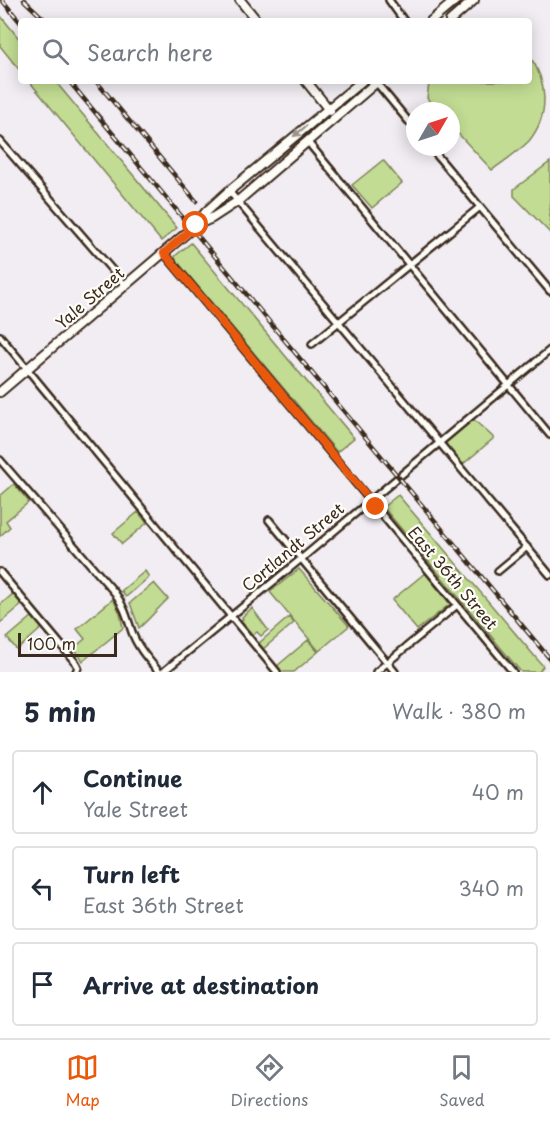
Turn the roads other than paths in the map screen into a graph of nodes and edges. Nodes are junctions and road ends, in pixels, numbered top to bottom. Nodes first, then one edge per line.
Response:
1 (240, 0) edge
2 (389, 0) edge
3 (456, 0) edge
4 (474, 0) edge
5 (255, 18) edge
6 (402, 18) edge
7 (435, 18) edge
8 (453, 18) edge
9 (308, 84) edge
10 (358, 84) edge
11 (374, 84) edge
12 (378, 84) edge
13 (328, 108) junction
14 (335, 117) junction
15 (406, 118) edge
16 (0, 141) edge
17 (307, 141) junction
18 (438, 156) edge
19 (258, 166) junction
20 (266, 177) junction
21 (230, 191) junction
22 (238, 201) junction
23 (480, 207) junction
24 (196, 225) junction
25 (164, 253) junction
26 (410, 265) junction
27 (125, 285) junction
28 (550, 291) edge
29 (339, 323) junction
30 (0, 336) edge
31 (312, 344) dead end
32 (550, 350) edge
33 (27, 369) junction
34 (509, 385) junction
35 (0, 392) edge
36 (550, 435) edge
37 (440, 442) junction
38 (0, 460) edge
39 (370, 500) junction
40 (269, 520) dead end
41 (526, 547) junction
42 (302, 559) junction
43 (0, 572) edge
44 (498, 572) dead end
45 (550, 575) edge
46 (457, 605) junction
47 (231, 615) junction
48 (387, 663) junction
49 (76, 672) edge
50 (161, 672) edge
51 (278, 672) edge
52 (376, 672) edge
53 (395, 672) edge
54 (513, 672) edge

1 - 5 main road
2 - 6 street
3 - 7 main road
4 - 8 main road
9 - 13 main road
10 - 13 main road, Yale Street
11 - 14 main road, Yale Street
12 - 15 street
13 - 14 main road
13 -> 19 main road, Yale Street
14 - 17 main road, Yale Street
16 - 27 street
17 - 20 main road, Yale Street
17 - 26 street
18 - 23 street
19 - 20 main road
19 - 21 main road, Yale Street
20 - 22 main road, Yale Street
21 - 22 street
21 - 24 main road, Yale Street
22 - 24 main road, Yale Street
22 - 29 street
23 - 26 street
23 - 28 street
24 - 25 main road, Yale Street
25 - 27 main road, Yale Street
25 - 39 street, East 36th Street
26 - 29 street
26 - 34 street
27 - 33 main road, Yale Street
29 - 31 street
29 - 37 street
30 - 33 street
32 - 34 street, Cortlandt Street
33 - 35 main road, Yale Street
33 - 47 street
34 - 36 street
34 - 37 street, Cortlandt Street
37 - 39 street, Cortlandt Street
37 - 41 street
38 - 50 street
39 - 42 street, Cortlandt Street
39 - 46 street, East 36th Street
40 - 42 street
41 - 44 street
41 - 45 street
42 - 47 street, Cortlandt Street
42 - 48 street
43 - 49 street
46 - 48 street
46 - 54 street, East 36th Street
47 - 50 street, Cortlandt Street
47 - 51 street
48 - 52 street
48 - 53 street

